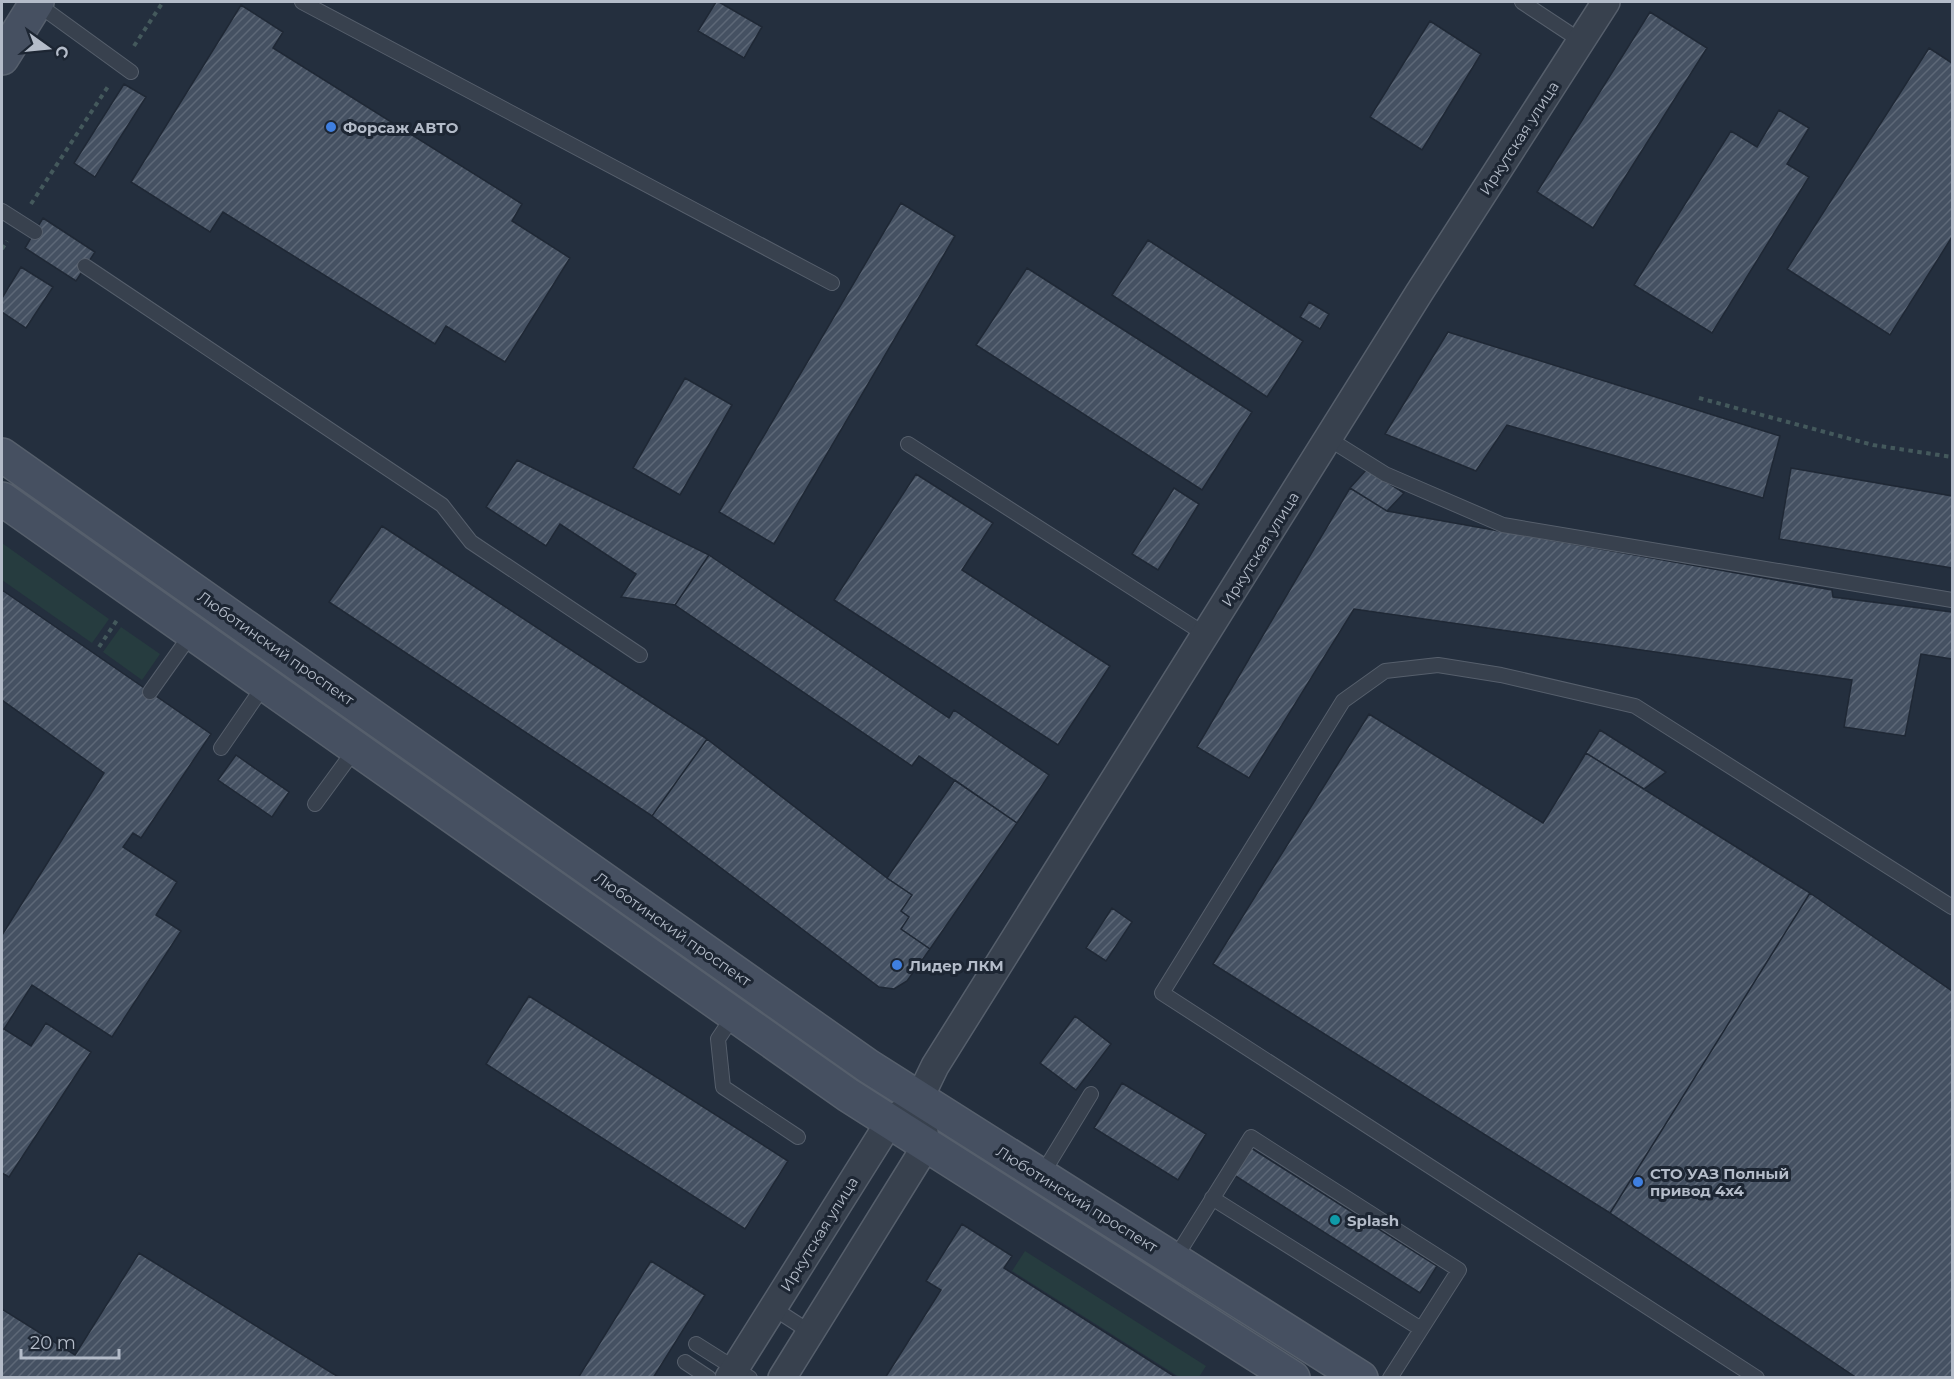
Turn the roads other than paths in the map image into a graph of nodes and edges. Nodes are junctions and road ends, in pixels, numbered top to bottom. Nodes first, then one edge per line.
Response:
1 (36, 2) edge
2 (303, 2) edge
3 (1522, 2) edge
4 (1605, 2) edge
5 (1581, 41) junction
6 (2, 58) edge
7 (126, 68) road end
8 (2, 211) edge
9 (34, 232) dead end
10 (85, 266) dead end
11 (832, 283) dead end
12 (1329, 439) junction
13 (908, 444) dead end
14 (2, 455) edge
15 (2, 499) edge
16 (1953, 600) edge
17 (192, 633) junction
18 (1206, 635) junction
19 (640, 655) dead end
20 (265, 684) junction
21 (150, 692) dead end
22 (221, 748) dead end
23 (356, 748) junction
24 (315, 804) dead end
25 (1953, 907) edge
26 (734, 1015) junction
27 (1091, 1094) dead end
28 (919, 1099) junction
29 (889, 1123) junction
30 (798, 1137) dead end
31 (926, 1146) junction
32 (1041, 1176) junction
33 (1212, 1198) junction
34 (1174, 1260) junction
35 (772, 1308) junction
36 (1421, 1329) junction
37 (810, 1332) junction
38 (696, 1344) dead end
39 (685, 1362) dead end
40 (738, 1374) edge
41 (709, 1377) edge
42 (782, 1377) edge
43 (1293, 1377) edge
44 (1361, 1377) edge
45 (1390, 1377) edge
46 (1757, 1377) edge

1 - 6 street
1 - 7 lane
2 - 11 lane
3 - 5 lane
4 - 5 street, Иркутская улица
5 - 12 street, Иркутская улица
8 - 9 lane
10 - 19 lane
12 - 16 lane
12 - 18 street, Иркутская улица
13 - 18 lane
14 - 28 street, Люботинский проспект
15 - 17 street
17 - 20 street
17 - 21 lane
18 - 28 street, Иркутская улица
20 - 22 lane
20 - 23 street
23 - 24 lane
23 - 26 street
25 - 46 lane
26 - 29 street
26 - 30 lane
27 - 32 lane
28 - 29 street, Иркутская улица
28 - 31 street
28 - 32 street, Люботинский проспект
29 - 31 street
29 - 35 street, Иркутская улица
31 - 37 street
31 - 43 street
32 - 34 street, Люботинский проспект
33 - 34 lane
33 - 36 lane
33 - 36 lane
34 - 44 street, Люботинский проспект
35 - 37 lane
35 - 40 street, Иркутская улица
36 - 45 lane
37 - 42 street
38 - 40 lane
39 - 41 lane

